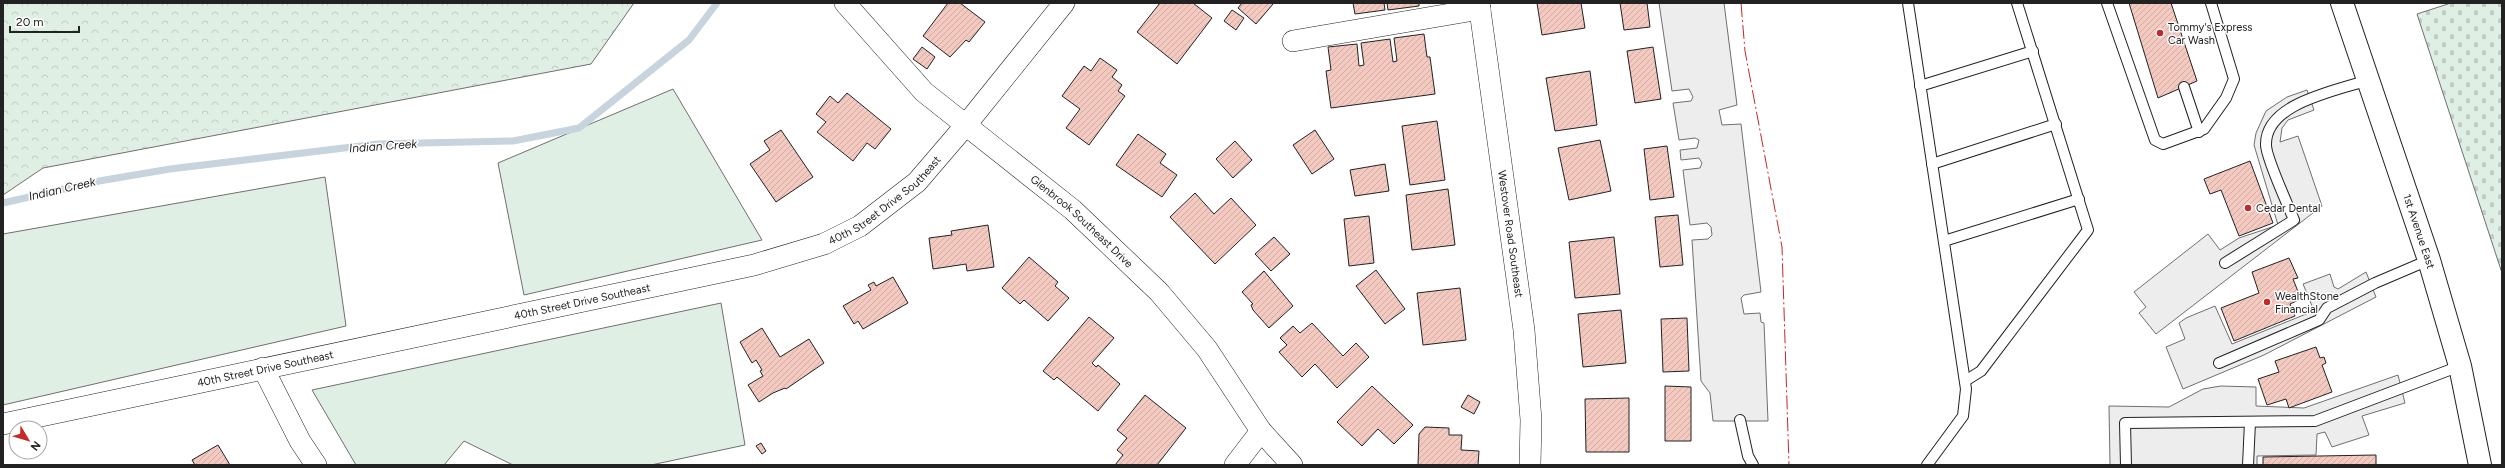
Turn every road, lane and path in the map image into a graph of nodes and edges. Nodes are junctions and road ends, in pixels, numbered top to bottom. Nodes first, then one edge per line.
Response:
1 (845, 3) edge
2 (1064, 3) edge
3 (1910, 3) edge
4 (2017, 3) edge
5 (2107, 3) edge
6 (2211, 3) edge
7 (2342, 3) edge
8 (1480, 6) edge
9 (1293, 41) dead end
10 (2033, 51) junction
11 (2368, 80) junction
12 (1920, 86) junction
13 (2184, 87) dead end
14 (2056, 124) junction
15 (965, 126) junction
16 (2199, 132) junction
17 (1932, 164) junction
18 (2079, 199) junction
19 (1944, 240) junction
20 (2429, 260) junction
21 (2225, 263) dead end
22 (2219, 363) dead end
23 (2460, 366) junction
24 (263, 368) junction
25 (1965, 381) junction
26 (1740, 420) dead end
27 (2250, 422) junction
28 (3, 424) edge
29 (1262, 431) junction
30 (316, 465) edge
31 (1235, 465) edge
32 (1292, 465) edge
33 (1530, 465) edge
34 (1753, 465) edge
35 (1928, 465) edge
36 (2126, 465) edge
37 (2248, 465) edge
38 (2480, 465) edge

1 - 15 street, Glenbrook Southeast Drive
2 - 15 street, 40th Street Drive Southeast
3 - 12 lane
4 - 10 lane
5 - 16 lane
6 - 16 lane
7 - 11 main road, 1st Avenue East
8 - 9 street
8 - 33 street, Westover Road Southeast
10 - 12 lane
10 - 14 lane
11 - 20 main road, 1st Avenue East
11 - 21 lane
12 - 17 lane
13 - 16 lane
14 - 17 lane
14 - 18 lane
15 - 24 street, 40th Street Drive Southeast
15 - 29 street, Glenbrook Southeast Drive
17 - 19 lane
18 - 19 lane
18 - 25 lane
19 - 25 lane
20 - 22 lane
20 - 23 main road, 1st Avenue East
23 - 27 lane
23 - 38 main road, 1st Avenue East
24 - 28 street, 40th Street Drive Southeast
24 - 30 street
25 - 35 lane
26 - 34 lane
27 - 36 lane
27 - 37 lane
29 - 31 street
29 - 32 street, Glenbrook Southeast Drive

